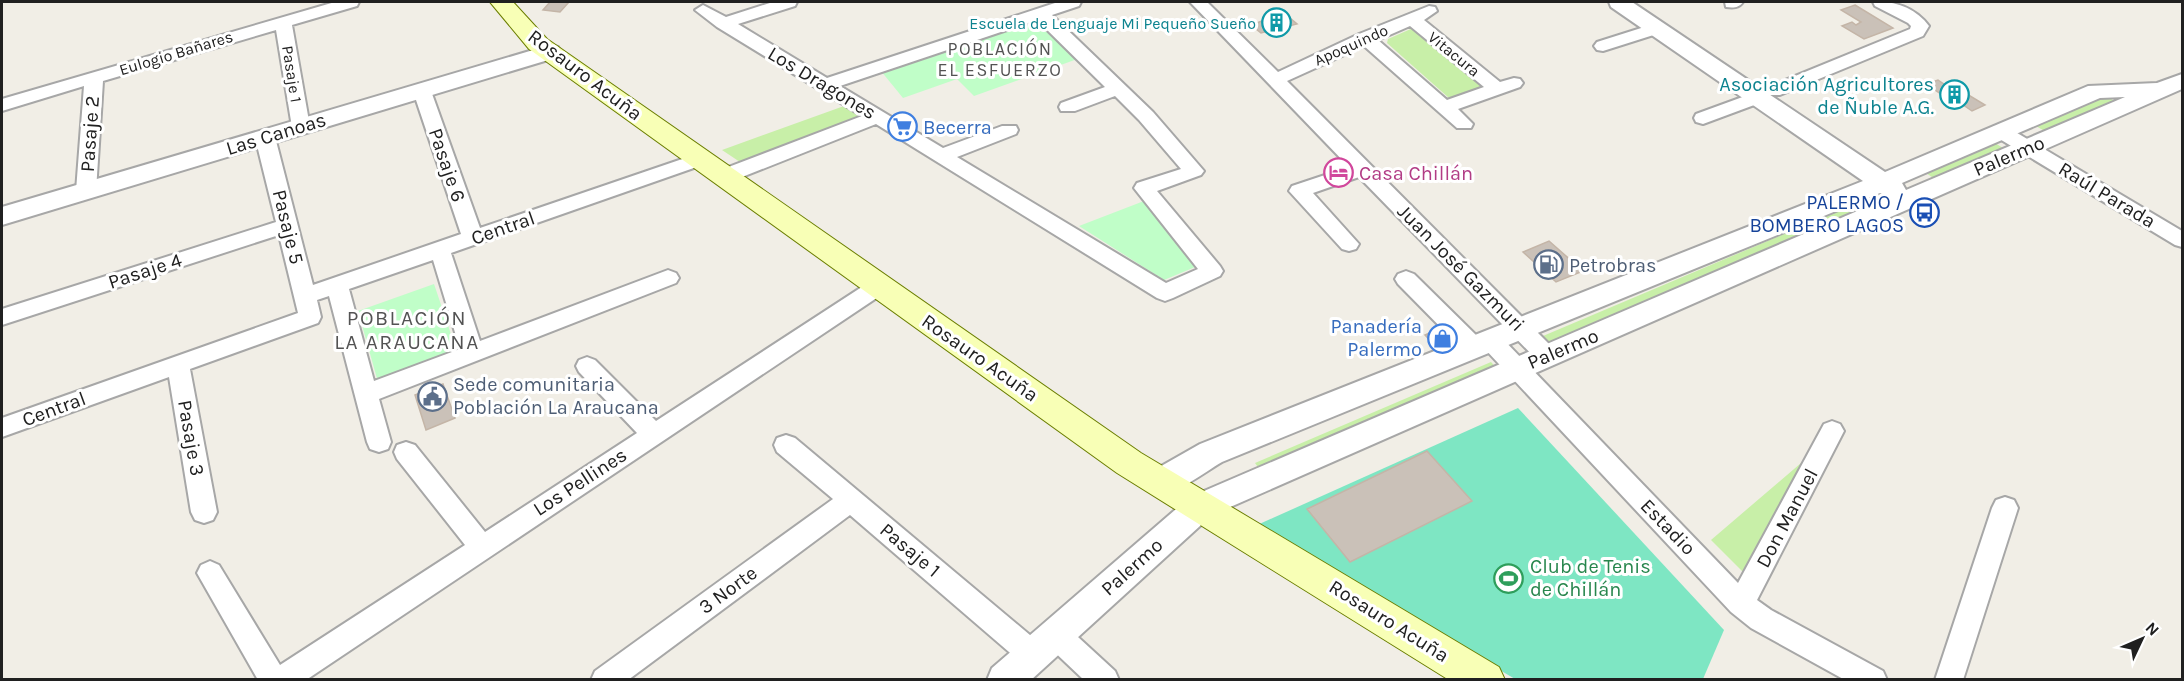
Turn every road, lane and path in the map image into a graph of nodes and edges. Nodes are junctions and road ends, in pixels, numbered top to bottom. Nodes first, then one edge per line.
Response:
1 (351, 2) edge
2 (501, 2) edge
3 (789, 2) edge
4 (1198, 2) edge
5 (1619, 2) edge
6 (1642, 2) edge
7 (1881, 2) edge
8 (1056, 6) edge
9 (703, 10) dead end
10 (1429, 11) dead end
11 (1411, 18) junction
12 (283, 22) junction
13 (723, 23) junction
14 (1657, 27) junction
15 (1365, 38) junction
16 (1603, 46) dead end
17 (550, 52) junction
18 (94, 78) junction
19 (1275, 80) junction
20 (825, 85) junction
21 (2174, 85) edge
22 (1118, 88) junction
23 (422, 91) junction
24 (1766, 94) junction
25 (2, 105) edge
26 (1068, 107) dead end
27 (1445, 107) junction
28 (877, 117) junction
29 (1703, 118) dead end
30 (1464, 124) dead end
31 (301, 127) junction
32 (1009, 130) dead end
33 (2000, 130) junction
34 (265, 137) junction
35 (2029, 148) junction
36 (941, 156) junction
37 (701, 159) junction
38 (1363, 169) junction
39 (724, 176) junction
40 (1903, 188) junction
41 (86, 191) junction
42 (2, 216) edge
43 (288, 225) junction
44 (473, 238) junction
45 (2182, 240) edge
46 (1349, 244) dead end
47 (440, 250) junction
48 (668, 278) dead end
49 (1406, 279) dead end
50 (337, 285) junction
51 (879, 286) junction
52 (308, 307) junction
53 (2, 318) edge
54 (1521, 328) junction
55 (1482, 344) junction
56 (473, 353) junction
57 (1547, 356) junction
58 (178, 364) junction
59 (587, 366) dead end
60 (1516, 369) junction
61 (366, 394) junction
62 (2, 428) edge
63 (1832, 431) dead end
64 (654, 434) junction
65 (379, 442) dead end
66 (786, 445) dead end
67 (406, 452) dead end
68 (1160, 482) junction
69 (851, 500) junction
70 (1201, 506) junction
71 (2005, 508) dead end
72 (204, 512) dead end
73 (482, 547) junction
74 (210, 573) dead end
75 (1741, 604) junction
76 (1044, 645) junction
77 (274, 680) edge
78 (281, 680) edge
79 (605, 680) edge
80 (1005, 680) edge
81 (1105, 680) edge
82 (1485, 680) edge
83 (1873, 680) edge
84 (1949, 680) edge

1 - 12 street, Eulogio Bañares
2 - 17 main road, Rosauro Acuña
3 - 13 street
4 - 19 street, Juan José Gazmuri
5 - 14 street
6 - 24 street
7 - 24 street
8 - 20 street
8 - 22 street
9 - 13 street, Los Dragones
10 - 11 street, Apoquindo
11 - 15 street, Apoquindo
11 - 27 street, Vitacura
12 - 18 street, Eulogio Bañares
12 - 31 street, Pasaje 1
13 - 20 street, Los Dragones
14 - 16 street
14 - 24 street
15 - 19 street, Apoquindo
15 - 27 street
17 - 23 street, Las Canoas
17 - 37 main road, Rosauro Acuña
18 - 25 street, Eulogio Bañares
18 - 41 street, Pasaje 2
19 - 38 street, Juan José Gazmuri
20 - 28 street, Los Dragones
21 - 33 street, Palermo
21 - 35 street, Palermo
22 - 26 street
22 - 36 street, Los Dragones
23 - 31 street, Las Canoas
23 - 44 street, Pasaje 6
24 - 29 street
24 - 40 street
27 - 30 street
28 - 36 street, Los Dragones
28 - 39 street
31 - 34 street, Las Canoas
32 - 36 street
33 - 35 street, Raúl Parada
33 - 40 street, Palermo
34 - 41 street, Las Canoas
34 - 43 street, Pasaje 5
35 - 40 street, Palermo
35 - 45 street, Raúl Parada
37 - 39 main road, Rosauro Acuña
37 - 44 street, Central
38 - 46 street
38 - 54 street, Juan José Gazmuri
39 - 51 main road, Rosauro Acuña
40 - 54 street, Palermo
40 - 57 street, Palermo
41 - 42 street, Las Canoas
43 - 52 street, Pasaje 5
43 - 53 street, Pasaje 4
44 - 47 street, Central
47 - 50 street, Central
47 - 56 street
48 - 56 street
49 - 55 street
50 - 52 street, Central
50 - 61 street
51 - 64 street, Los Pellines
51 - 68 main road, Rosauro Acuña
52 - 58 street, Central
54 - 55 street, Palermo
54 - 57 street, Juan José Gazmuri
55 - 60 street, Estadio
55 - 68 street, Palermo
56 - 61 street
57 - 60 street, Palermo
58 - 62 street, Central
58 - 72 street, Pasaje 3
59 - 64 street
60 - 70 street, Palermo
60 - 75 street, Estadio
61 - 65 street
63 - 75 street, Don Manuel
64 - 73 street, Los Pellines
66 - 69 street, Pasaje 1
67 - 73 street
68 - 70 main road, Rosauro Acuña
69 - 76 street, Pasaje 1
69 - 79 street, 3 Norte
70 - 76 street, Palermo
70 - 82 main road, Rosauro Acuña
71 - 84 street
73 - 78 street, Los Pellines
74 - 77 street
75 - 83 street, Estadio
76 - 80 street, Palermo
76 - 81 street, Pasaje 1

